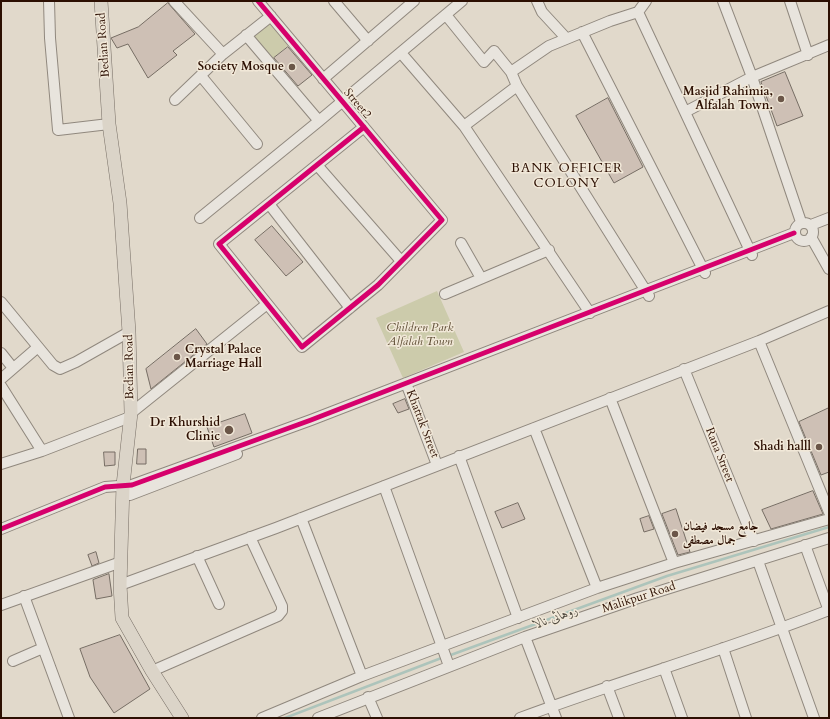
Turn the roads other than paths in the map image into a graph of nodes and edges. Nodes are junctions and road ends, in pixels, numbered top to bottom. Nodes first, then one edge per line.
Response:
1 (49, 1) edge
2 (101, 1) edge
3 (174, 1) edge
4 (258, 1) edge
5 (334, 1) edge
6 (414, 1) edge
7 (462, 1) edge
8 (537, 1) edge
9 (646, 1) edge
10 (723, 1) edge
11 (794, 2) edge
12 (638, 12) junction
13 (446, 15) junction
14 (271, 16) junction
15 (582, 32) junction
16 (246, 35) junction
17 (566, 38) junction
18 (368, 41) junction
19 (829, 45) edge
20 (401, 53) junction
21 (223, 54) junction
22 (808, 55) junction
23 (510, 72) junction
24 (201, 76) junction
25 (752, 77) junction
26 (324, 79) junction
27 (517, 86) junction
28 (176, 100) dead end
29 (342, 102) junction
30 (685, 112) junction
31 (319, 122) junction
32 (109, 124) junction
33 (464, 126) junction
34 (364, 127) junction
35 (257, 144) dead end
36 (317, 165) junction
37 (269, 204) junction
38 (200, 218) dead end
39 (829, 218) edge
40 (829, 226) edge
41 (809, 229) junction
42 (795, 235) junction
43 (461, 243) dead end
44 (549, 250) junction
45 (750, 253) junction
46 (401, 262) junction
47 (829, 269) edge
48 (704, 270) junction
49 (481, 278) junction
50 (648, 293) junction
51 (444, 294) dead end
52 (2, 304) edge
53 (267, 304) junction
54 (350, 308) junction
55 (829, 311) edge
56 (590, 312) junction
57 (129, 332) junction
58 (759, 341) junction
59 (38, 347) junction
60 (1, 353) edge
61 (13, 368) junction
62 (684, 369) junction
63 (1, 379) edge
64 (1, 386) edge
65 (407, 386) junction
66 (610, 398) junction
67 (131, 415) junction
68 (534, 428) junction
69 (42, 451) junction
70 (460, 456) junction
71 (1, 464) edge
72 (437, 465) junction
73 (384, 486) junction
74 (123, 490) junction
75 (829, 512) edge
76 (301, 518) junction
77 (829, 519) edge
78 (1, 529) edge
79 (250, 537) junction
80 (829, 538) edge
81 (754, 541) junction
82 (805, 545) junction
83 (198, 556) junction
84 (758, 561) junction
85 (121, 562) junction
86 (674, 563) junction
87 (120, 585) junction
88 (597, 588) junction
89 (24, 596) junction
90 (219, 604) dead end
91 (1, 605) edge
92 (829, 610) edge
93 (518, 618) junction
94 (781, 628) junction
95 (525, 637) junction
96 (43, 648) junction
97 (723, 648) junction
98 (446, 656) junction
99 (13, 661) dead end
100 (664, 668) junction
101 (152, 671) junction
102 (362, 676) junction
103 (607, 686) junction
104 (368, 697) junction
105 (551, 706) junction
106 (69, 718) edge
107 (182, 718) edge
108 (262, 718) edge
109 (318, 718) edge
110 (377, 718) edge
111 (520, 718) edge
112 (556, 718) edge
113 (619, 718) edge
114 (682, 718) edge
115 (746, 718) edge
116 (814, 718) edge

1 - 32 street
2 - 32 main road, Bedian Road
3 - 21 street
4 - 14 street, Street2
5 - 18 street
6 - 18 street
7 - 13 street
8 - 17 street
9 - 12 street
10 - 25 street
11 - 22 street
12 - 15 street
12 - 30 street
13 - 20 street
13 - 23 street
14 - 16 street
14 - 26 street, Street2
15 - 17 street
15 - 48 street
16 - 21 street
16 - 31 street
17 - 23 street
18 - 26 street
19 - 22 street
20 - 29 street
20 - 33 street
21 - 24 street
22 - 25 street
23 - 27 street
24 - 28 street
24 - 35 street
25 - 30 street
25 - 41 street
26 - 29 street, Street2
27 - 33 street
27 - 50 street
29 - 31 street
29 - 34 street, Street2
30 - 45 street
31 - 38 street
32 - 57 main road, Bedian Road
33 - 44 street
34 - 36 street
34 - 46 street, Street2
36 - 37 street
36 - 46 street
37 - 53 street
37 - 54 street
39 - 41 street
40 - 41 street
41 - 42 street
41 - 42 street
41 - 47 street
42 - 45 street
43 - 49 street
44 - 49 street
44 - 56 street
45 - 48 street
46 - 54 street
48 - 50 street
49 - 51 street
50 - 56 street
50 - 65 street
52 - 59 street
53 - 54 street
53 - 67 street
55 - 58 street
56 - 65 street
57 - 59 street
57 - 67 main road, Bedian Road
58 - 62 street
58 - 75 street
59 - 61 street
60 - 61 street
61 - 63 street
62 - 66 street
62 - 81 street, Rana Street
64 - 69 street
65 - 72 street, Khattak Street
65 - 74 street
66 - 68 street
66 - 86 street
67 - 69 street
67 - 74 main road, Bedian Road
68 - 70 street
68 - 88 street
69 - 71 street
70 - 72 street
70 - 93 street
72 - 73 street
73 - 76 street
73 - 98 street
74 - 78 street
74 - 85 main road, Bedian Road
76 - 79 street
76 - 102 street
77 - 81 street
79 - 83 street
79 - 101 street
80 - 82 street, Malikpur Road
81 - 86 street
82 - 84 street, Malikpur Road
82 - 92 street
83 - 87 street
83 - 90 street
84 - 94 street
84 - 95 street, Malikpur Road
85 - 87 main road, Bedian Road
85 - 89 street
86 - 88 street
87 - 101 main road, Bedian Road
88 - 93 street
89 - 91 street
89 - 96 street
92 - 94 street
93 - 98 street
94 - 97 street
94 - 116 street
95 - 98 street, Malikpur Road
95 - 105 street
96 - 99 street
96 - 106 street
97 - 100 street
97 - 115 street
98 - 102 street
98 - 104 street, Malikpur Road
100 - 103 street
100 - 114 street
101 - 107 main road, Bedian Road
102 - 108 street
103 - 105 street
103 - 113 street
104 - 109 street, Malikpur Road
104 - 110 street
105 - 111 street
105 - 112 street

